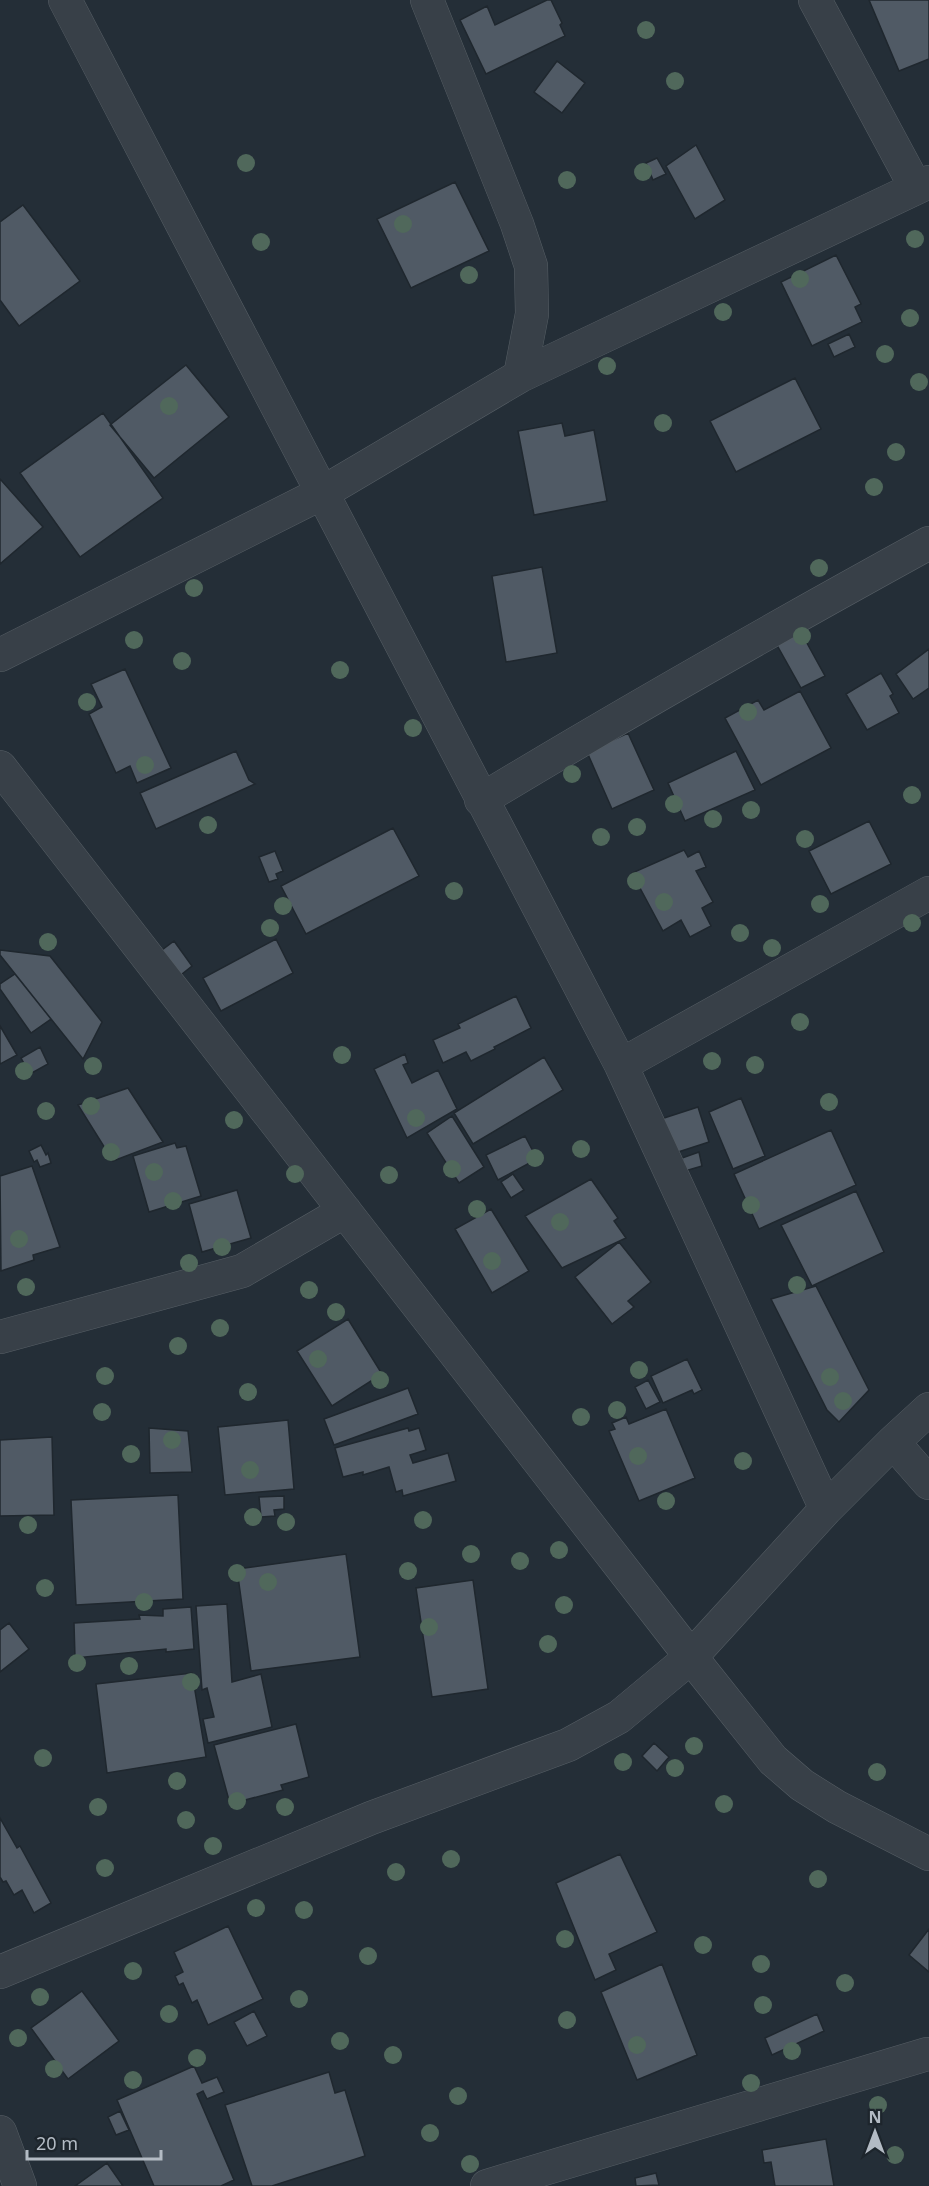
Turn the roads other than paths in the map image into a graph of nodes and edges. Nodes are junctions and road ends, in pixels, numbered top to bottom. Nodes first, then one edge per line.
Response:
1 (64, 0) edge
2 (427, 0) edge
3 (815, 0) edge
4 (923, 185) edge
5 (520, 376) junction
6 (322, 493) junction
7 (929, 543) edge
8 (0, 655) edge
9 (0, 767) edge
10 (481, 800) junction
11 (929, 893) edge
12 (621, 1065) junction
13 (345, 1211) junction
14 (0, 1336) edge
15 (929, 1409) edge
16 (892, 1442) junction
17 (929, 1483) edge
18 (826, 1509) junction
19 (691, 1657) junction
20 (929, 1854) edge
21 (0, 1972) edge
22 (927, 2054) dead end
23 (0, 2132) edge
24 (20, 2186) edge
25 (487, 2186) edge

1 - 6 street
2 - 5 street
3 - 4 street
4 - 5 street
5 - 6 street
6 - 8 street
6 - 10 street
7 - 10 street
9 - 13 street
10 - 12 street
11 - 12 street
12 - 18 street
13 - 14 street
13 - 19 street
15 - 16 street
16 - 17 street
16 - 18 street
18 - 19 street
19 - 20 street
19 - 21 street
22 - 25 street
23 - 24 street

